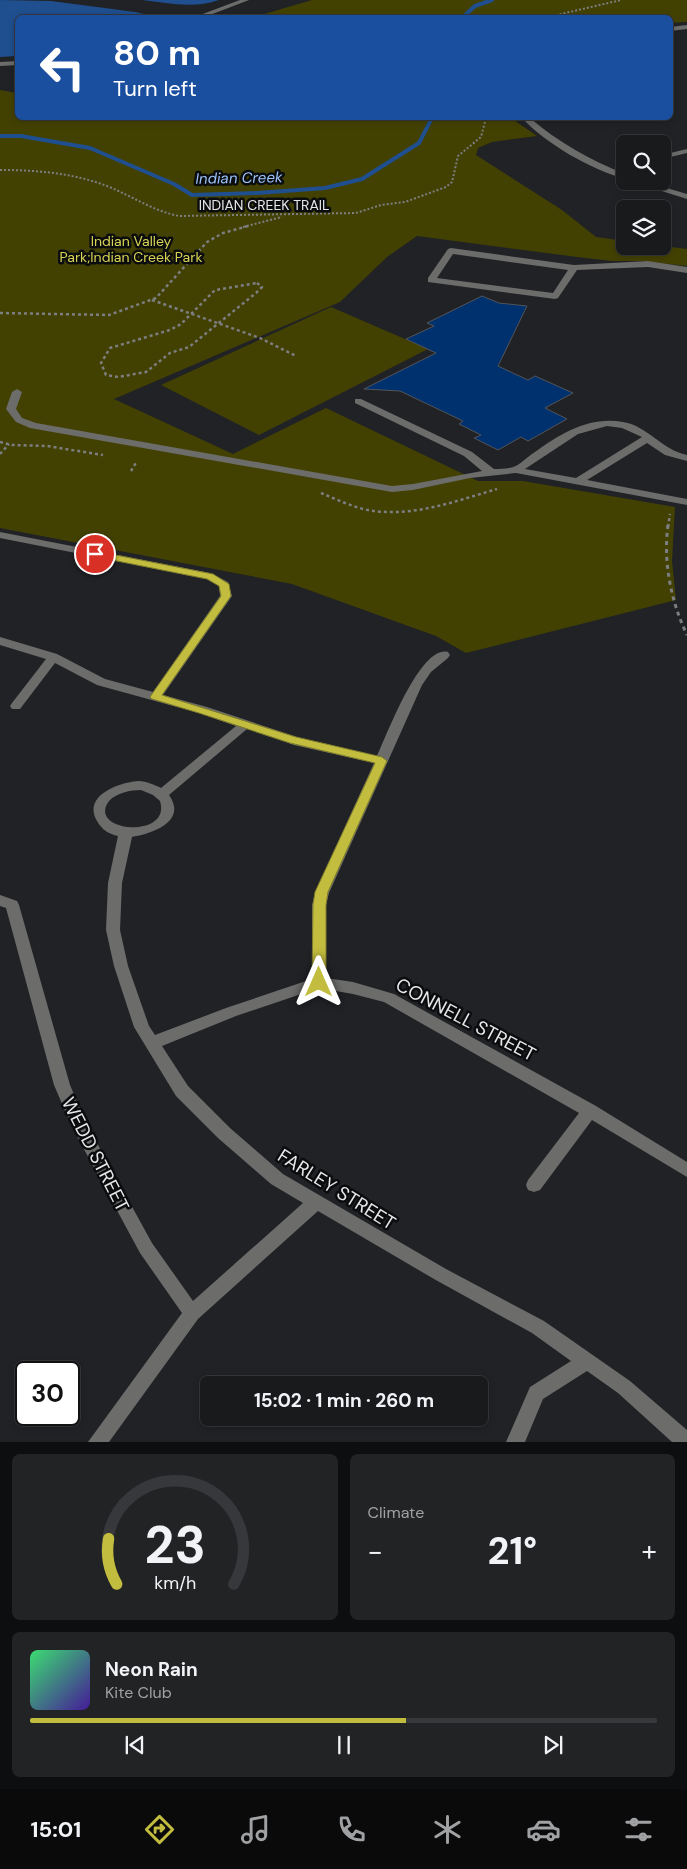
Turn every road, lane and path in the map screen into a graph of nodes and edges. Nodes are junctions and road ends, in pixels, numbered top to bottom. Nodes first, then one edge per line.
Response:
1 (246, 0) edge
2 (622, 0) edge
3 (204, 15) edge
4 (557, 15) edge
5 (687, 28) edge
6 (673, 29) edge
7 (0, 64) edge
8 (15, 64) edge
9 (486, 120) edge
10 (528, 120) edge
11 (687, 151) edge
12 (671, 155) edge
13 (0, 170) edge
14 (614, 172) edge
15 (664, 190) edge
16 (687, 197) edge
17 (288, 215) junction
18 (574, 268) junction
19 (687, 270) edge
20 (152, 300) junction
21 (0, 313) edge
22 (192, 314) junction
23 (217, 323) junction
24 (296, 356) dead end
25 (17, 392) dead end
26 (358, 401) dead end
27 (648, 438) junction
28 (9, 444) dead end
29 (0, 454) edge
30 (687, 458) edge
31 (137, 461) dead end
32 (131, 470) dead end
33 (516, 470) junction
34 (492, 473) junction
35 (578, 481) junction
36 (687, 502) edge
37 (671, 510) dead end
38 (0, 535) edge
39 (687, 636) edge
40 (0, 641) edge
41 (444, 655) dead end
42 (53, 656) junction
43 (156, 697) junction
44 (16, 706) dead end
45 (245, 724) junction
46 (382, 761) junction
47 (162, 794) junction
48 (126, 832) junction
49 (0, 900) edge
50 (319, 982) junction
51 (152, 1043) junction
52 (590, 1110) junction
53 (687, 1170) edge
54 (534, 1185) dead end
55 (315, 1203) junction
56 (192, 1313) junction
57 (587, 1361) junction
58 (97, 1442) edge
59 (515, 1442) edge
60 (686, 1442) edge

1 - 3 street
2 - 4 path
5 - 6 street
7 - 8 street
9 - 17 path, INDIAN CREEK TRAIL
10 - 14 street
11 - 12 street
13 - 17 path, INDIAN CREEK TRAIL
15 - 16 street
17 - 20 path
18 - 18 street
18 - 19 street
20 - 21 path
20 - 22 path
22 - 23 path
22 - 23 path
22 - 23 path
23 - 24 path
25 - 34 street
26 - 34 street
27 - 30 street
27 - 33 street
27 - 35 street
28 - 29 path
31 - 32 path
33 - 34 street
33 - 35 street
35 - 36 street
37 - 39 path
38 - 43 street
40 - 42 street
41 - 46 street
42 - 43 street
42 - 44 street
43 - 45 street
45 - 46 street
45 - 47 street
46 - 50 street
47 - 48 street
47 - 48 street
48 - 51 street, FARLEY STREET
49 - 56 street, WEDD STREET
50 - 51 street, CONNELL STREET
50 - 52 street, CONNELL STREET
51 - 55 street, FARLEY STREET
52 - 53 street, CONNELL STREET
52 - 54 street
55 - 56 street
55 - 57 street, FARLEY STREET
56 - 58 street
57 - 59 street
57 - 60 street, FARLEY STREET

